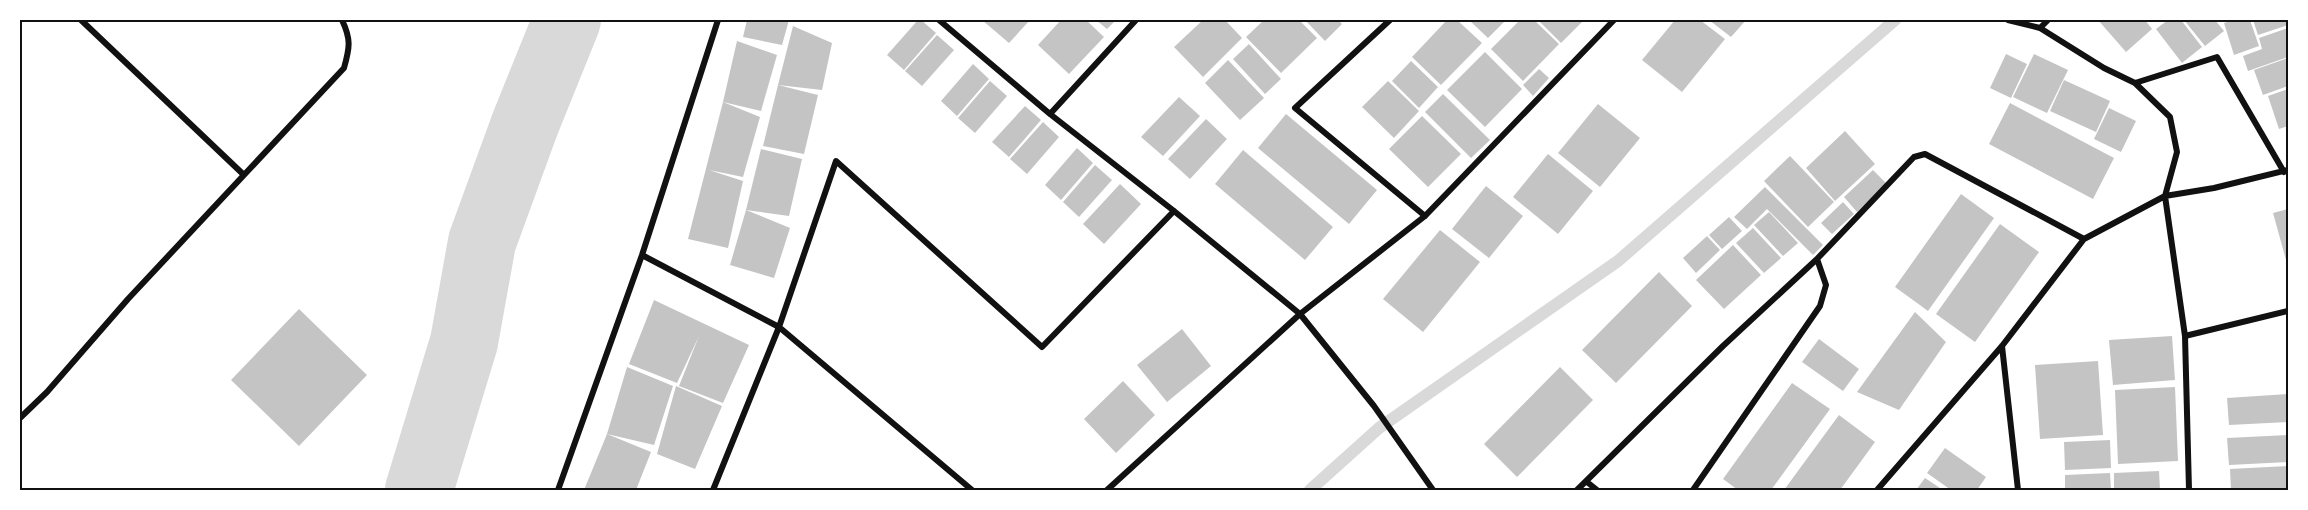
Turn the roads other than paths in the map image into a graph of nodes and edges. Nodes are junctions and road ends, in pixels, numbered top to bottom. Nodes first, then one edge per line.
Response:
1 (81, 20) edge
2 (342, 20) edge
3 (718, 20) edge
4 (939, 20) edge
5 (1136, 20) edge
6 (1390, 20) edge
7 (1614, 20) edge
8 (2008, 20) edge
9 (2048, 20) edge
10 (2040, 28) junction
11 (2135, 83) junction
12 (1050, 114) junction
13 (2286, 171) edge
14 (244, 175) junction
15 (2165, 196) junction
16 (1174, 211) junction
17 (1425, 216) junction
18 (2084, 239) junction
19 (642, 255) junction
20 (1817, 259) junction
21 (2289, 311) edge
22 (1300, 314) junction
23 (779, 327) junction
24 (2185, 336) junction
25 (2002, 346) junction
26 (20, 418) edge
27 (1587, 482) junction
28 (558, 490) edge
29 (714, 490) edge
30 (972, 490) edge
31 (1107, 490) edge
32 (1433, 490) edge
33 (1577, 490) edge
34 (1597, 490) edge
35 (1693, 490) edge
36 (1877, 490) edge
37 (2018, 490) edge
38 (2189, 490) edge

1 - 14 street
2 - 14 street
3 - 19 street
4 - 12 street
5 - 12 street
6 - 17 street
7 - 17 street
8 - 10 street
9 - 10 street
10 - 11 street
11 - 13 street
11 - 15 street
12 - 16 street
13 - 15 street
14 - 26 street
15 - 18 street
15 - 24 street
16 - 22 street
16 - 23 street
17 - 22 street
18 - 20 street
18 - 25 street
19 - 23 street
19 - 28 street
20 - 27 street
20 - 35 street
21 - 24 street
22 - 31 street
22 - 32 street
23 - 29 street
23 - 30 street
24 - 38 street
25 - 36 street
25 - 37 street
27 - 33 street
27 - 34 street

